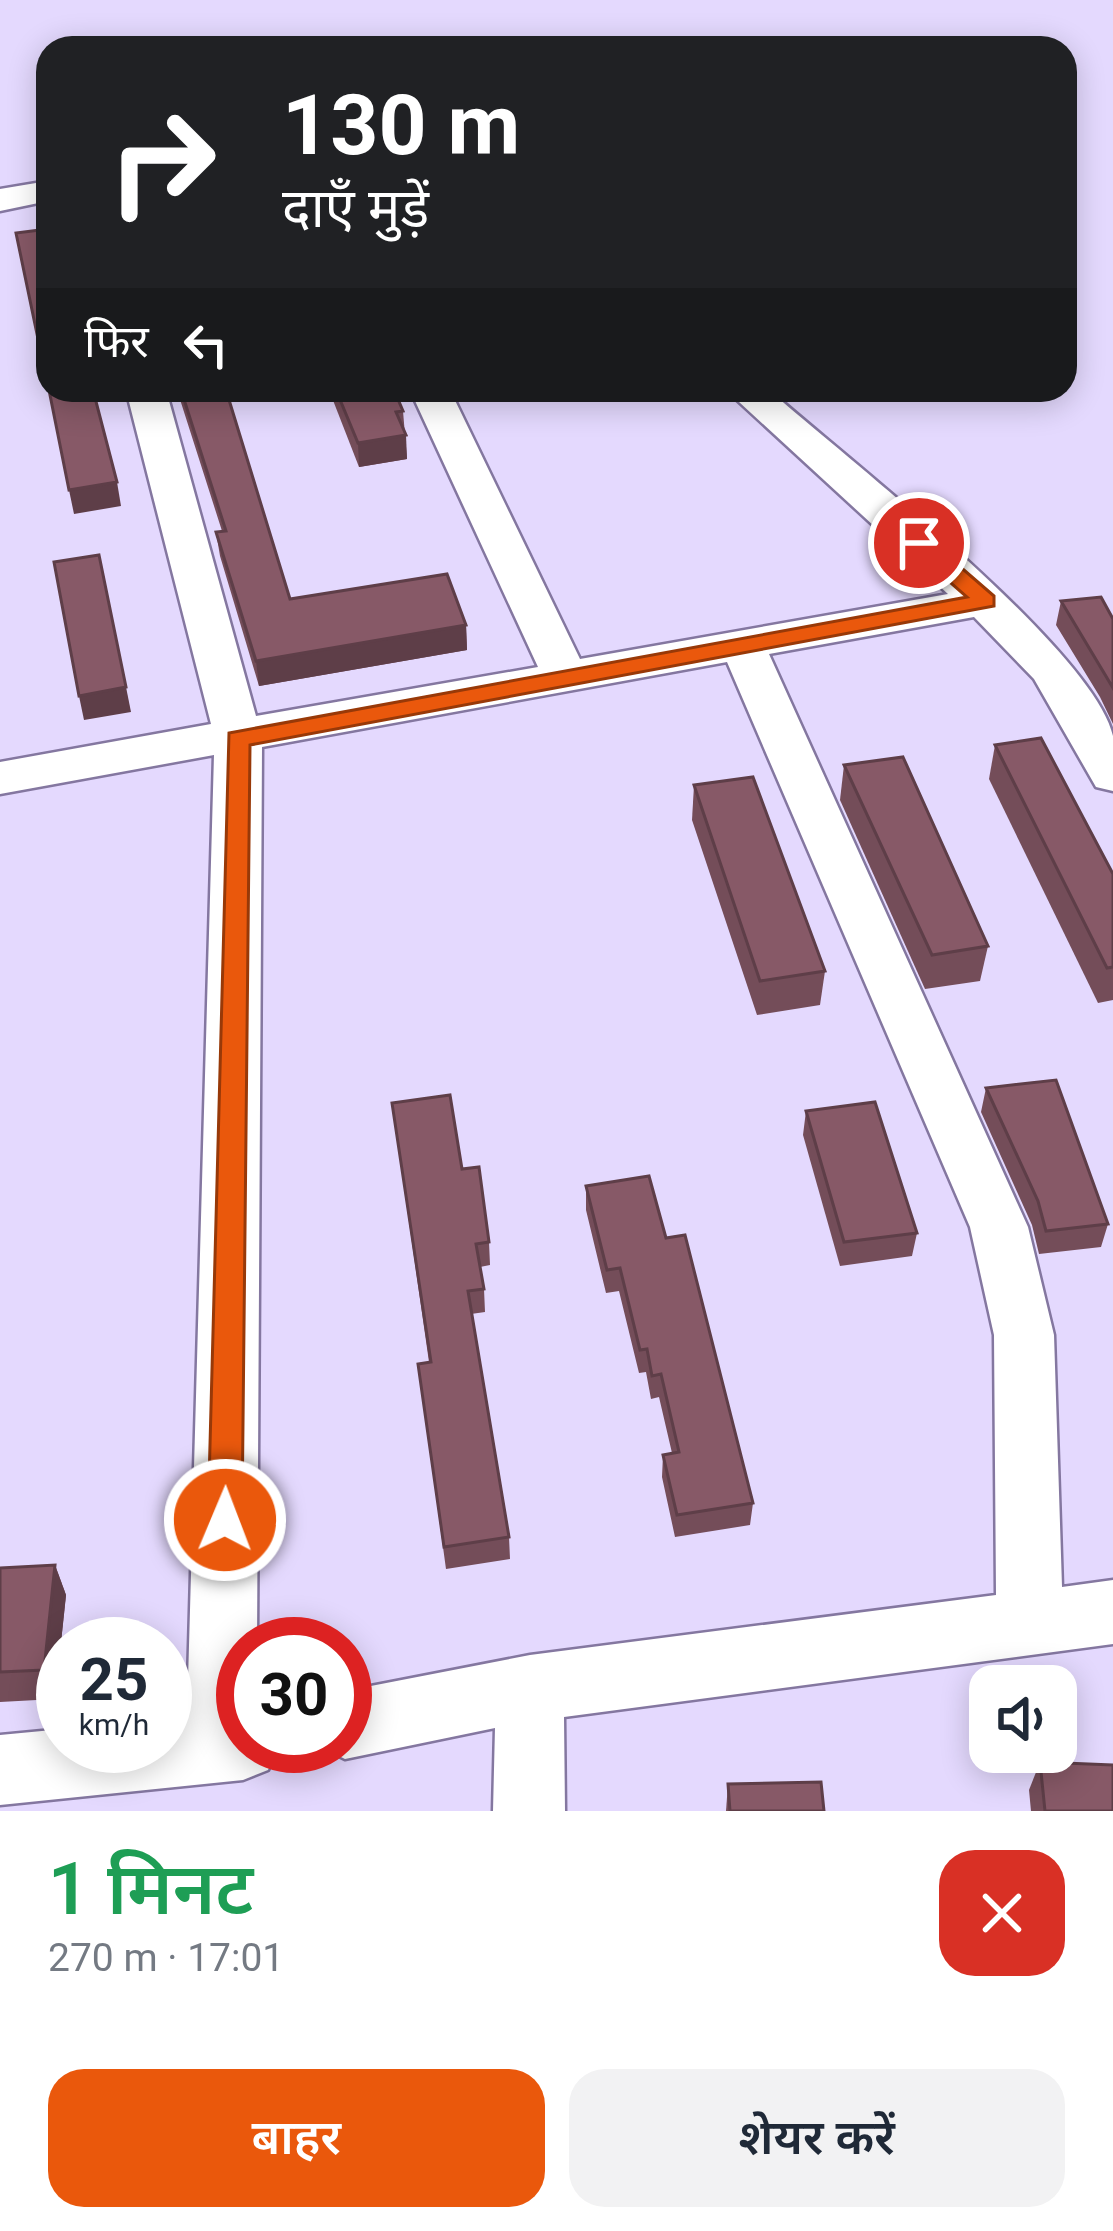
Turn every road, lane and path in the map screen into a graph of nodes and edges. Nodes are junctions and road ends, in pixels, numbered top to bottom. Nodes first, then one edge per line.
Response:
1 (36, 193) edge
2 (0, 200) edge
3 (149, 402) edge
4 (436, 402) edge
5 (760, 402) edge
6 (986, 601) junction
7 (742, 644) junction
8 (565, 676) junction
9 (238, 739) junction
10 (1113, 775) edge
11 (0, 778) edge
12 (1113, 1612) edge
13 (233, 1617) edge
14 (1030, 1622) junction
15 (530, 1688) junction
16 (372, 1720) edge
17 (216, 1750) edge
18 (0, 1770) edge
19 (529, 1811) edge

1 - 2 street
3 - 9 street
4 - 8 street
5 - 6 street
6 - 7 street
6 - 10 street
7 - 8 street
7 - 14 street
8 - 9 street
9 - 11 street
9 - 13 street
12 - 14 street
14 - 15 street
15 - 16 street
15 - 19 street
17 - 18 street

